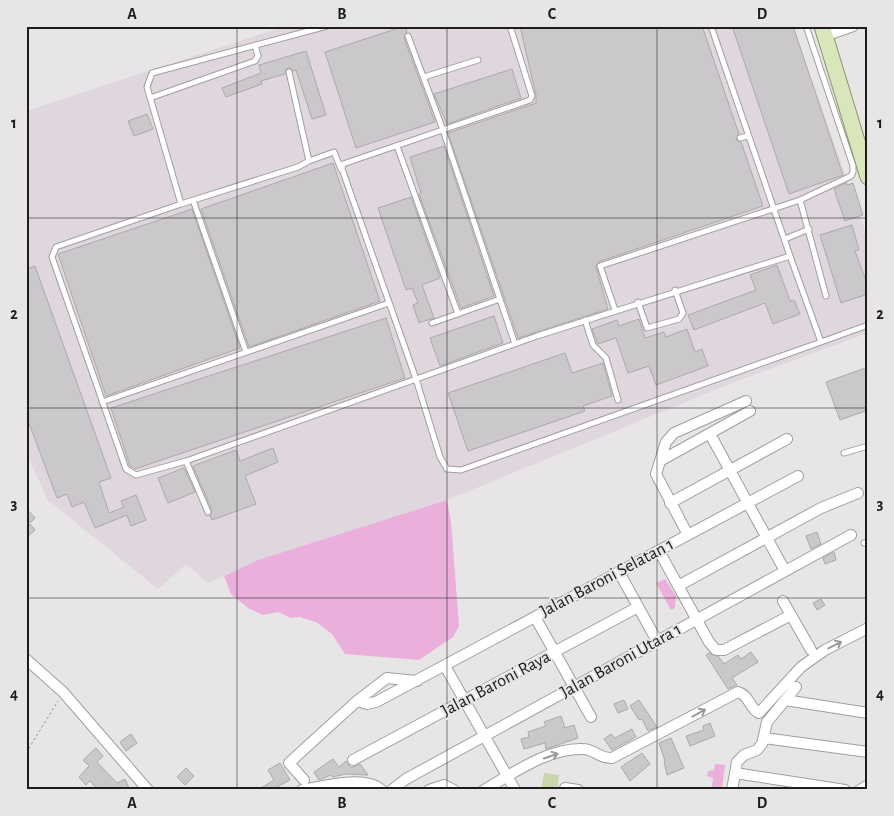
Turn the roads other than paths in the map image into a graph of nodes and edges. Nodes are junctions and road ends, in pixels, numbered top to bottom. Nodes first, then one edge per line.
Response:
1 (327, 26) edge
2 (510, 26) edge
3 (711, 26) edge
4 (806, 26) edge
5 (853, 26) edge
6 (823, 31) edge
7 (408, 36) dead end
8 (255, 45) junction
9 (526, 57) dead end
10 (520, 58) junction
11 (478, 60) dead end
12 (289, 72) dead end
13 (424, 77) junction
14 (150, 98) junction
15 (443, 130) junction
16 (747, 136) junction
17 (740, 138) dead end
18 (397, 146) junction
19 (864, 151) edge
20 (309, 160) junction
21 (342, 169) junction
22 (868, 177) edge
23 (193, 200) junction
24 (800, 200) junction
25 (181, 204) junction
26 (774, 208) junction
27 (809, 229) junction
28 (785, 239) junction
29 (790, 256) junction
30 (675, 290) junction
31 (826, 296) dead end
32 (500, 299) junction
33 (638, 302) junction
34 (389, 303) junction
35 (615, 310) junction
36 (458, 314) junction
37 (585, 320) junction
38 (432, 323) dead end
39 (868, 325) edge
40 (821, 342) junction
41 (515, 344) junction
42 (246, 352) junction
43 (416, 379) junction
44 (618, 400) dead end
45 (746, 401) dead end
46 (102, 402) junction
47 (750, 411) dead end
48 (710, 434) junction
49 (787, 439) dead end
50 (868, 446) edge
51 (844, 453) dead end
52 (186, 461) junction
53 (660, 461) junction
54 (730, 470) junction
55 (798, 476) dead end
56 (858, 493) dead end
57 (670, 503) junction
58 (747, 503) junction
59 (208, 512) dead end
60 (688, 535) junction
61 (851, 535) dead end
62 (766, 538) junction
63 (659, 550) junction
64 (619, 572) junction
65 (784, 572) junction
66 (678, 586) junction
67 (783, 601) dead end
68 (638, 607) junction
69 (791, 615) junction
70 (535, 617) junction
71 (697, 620) junction
72 (868, 628) edge
73 (657, 641) junction
74 (811, 650) dead end
75 (555, 652) junction
76 (26, 659) edge
77 (446, 666) junction
78 (417, 681) junction
79 (574, 687) junction
80 (796, 688) dead end
81 (785, 700) junction
82 (465, 701) junction
83 (357, 702) junction
84 (868, 712) edge
85 (591, 717) dead end
86 (484, 736) junction
87 (764, 738) junction
88 (868, 752) edge
89 (353, 760) dead end
90 (736, 773) junction
91 (507, 777) junction
92 (303, 785) edge
93 (868, 785) edge
94 (565, 788) dead end
95 (393, 789) edge
96 (148, 790) edge
97 (382, 790) edge
98 (429, 790) edge
99 (454, 790) edge
100 (484, 790) edge
101 (515, 790) edge
102 (578, 790) edge
103 (732, 790) edge
104 (845, 790) edge
105 (860, 790) edge

1 - 8 lane
2 - 10 lane
3 - 16 lane
4 - 24 lane
5 - 6 street
6 - 19 main road
7 - 13 lane
8 - 14 lane
8 - 14 lane
9 - 10 lane
10 - 15 lane
11 - 13 lane
12 - 20 lane
13 - 15 lane
14 - 25 lane
15 - 18 lane
15 - 32 lane
16 - 17 lane
16 - 26 lane
18 - 21 lane
18 - 36 lane
19 - 22 main road
20 - 21 lane
20 - 23 lane
21 - 34 lane
23 - 25 lane
23 - 42 lane
24 - 26 lane
24 - 27 lane
25 - 46 lane
26 - 28 lane
26 - 35 lane
27 - 28 lane
27 - 31 lane
28 - 29 lane
29 - 30 lane
29 - 40 lane
30 - 33 lane
30 - 33 lane
32 - 36 lane
32 - 41 lane
33 - 35 lane
34 - 42 lane
34 - 43 lane
35 - 37 lane
36 - 38 lane
37 - 41 lane
37 - 44 lane
39 - 40 lane
40 - 43 lane
41 - 43 lane
42 - 46 lane
43 - 52 lane
45 - 53 street
46 - 52 lane
47 - 48 street
48 - 53 street
48 - 54 street
49 - 54 street
50 - 51 lane
52 - 59 lane
53 - 57 street
54 - 57 street
54 - 58 street
55 - 58 street, Jalan Baroni Selatan 1
56 - 62 street
57 - 60 street
58 - 60 street, Jalan Baroni Selatan 1
58 - 62 street
60 - 63 street, Jalan Baroni Selatan 1
61 - 65 street, Jalan Baroni Utara 1
62 - 65 street
62 - 66 street
63 - 64 street, Jalan Baroni Selatan 1
63 - 66 street
64 - 68 street
64 - 70 street, Jalan Baroni Selatan 1
65 - 71 street, Jalan Baroni Utara 1
66 - 71 street
67 - 69 street
68 - 73 street
68 - 75 street, Jalan Baroni Raya
69 - 71 street
69 - 74 street
70 - 75 street
70 - 77 street, Jalan Baroni Selatan 1
71 - 73 street, Jalan Baroni Utara 1
91 -> 72 street
73 - 79 street, Jalan Baroni Utara 1
75 - 79 street
75 - 82 street, Jalan Baroni Raya
76 - 96 street
77 - 78 street, Jalan Baroni Selatan 1
77 - 82 street
78 - 83 street, Jalan Baroni Selatan 1
78 - 83 street
79 - 85 street
79 - 86 street, Jalan Baroni Utara 1
80 - 81 street
81 - 84 street
81 - 87 street
82 - 86 street
82 - 89 street, Jalan Baroni Raya
83 - 92 street
86 - 91 street
86 - 95 street, Jalan Baroni Utara 1
87 - 88 street
87 - 90 street
90 - 103 street
90 - 104 street
91 - 100 street
91 - 101 street
92 - 97 street
93 - 105 street
94 - 102 street
98 - 99 street

